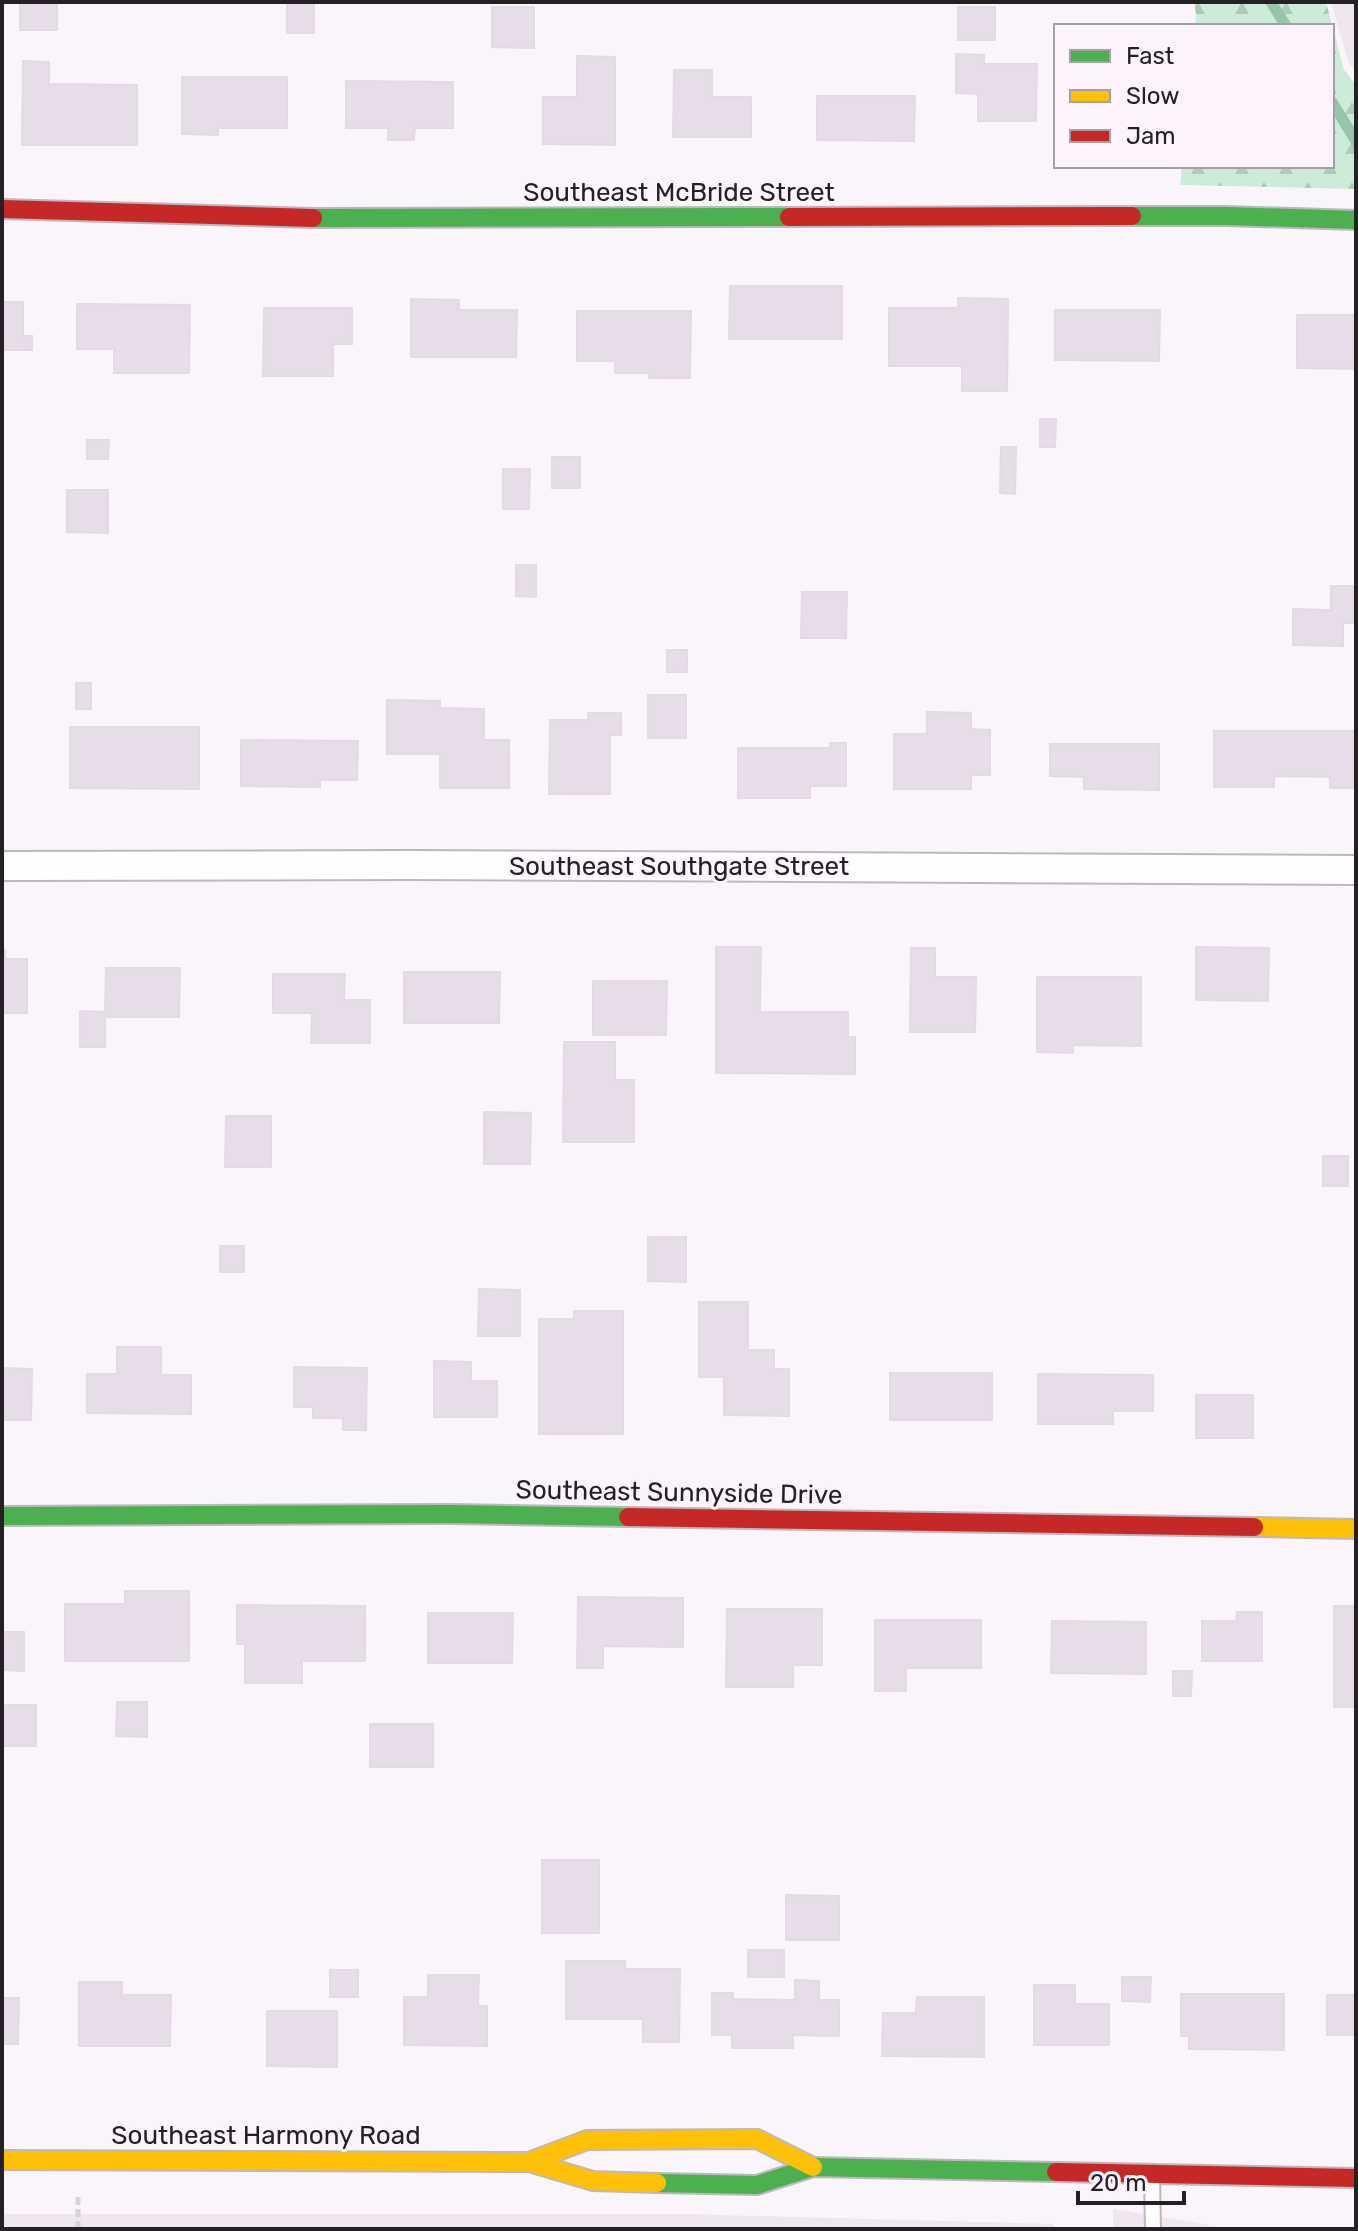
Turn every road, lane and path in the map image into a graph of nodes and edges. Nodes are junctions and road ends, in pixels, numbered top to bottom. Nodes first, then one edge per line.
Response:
1 (2, 209) edge
2 (1356, 220) edge
3 (2, 866) edge
4 (1356, 870) edge
5 (2, 1516) edge
6 (1356, 1529) edge
7 (2, 2160) edge
8 (529, 2162) junction
9 (813, 2167) junction
10 (1152, 2173) junction
11 (1356, 2178) edge
12 (1153, 2229) edge

1 - 2 street, Southeast McBride Street
3 - 4 street, Southeast Southgate Street
5 - 6 street, Southeast Sunnyside Drive
7 - 8 street, Southeast Harmony Road
8 - 9 street, Southeast Harmony Road
8 - 9 street, Southeast Harmony Road
9 - 10 street, Southeast Harmony Road
10 - 11 street, Southeast Harmony Road
10 - 12 lane

